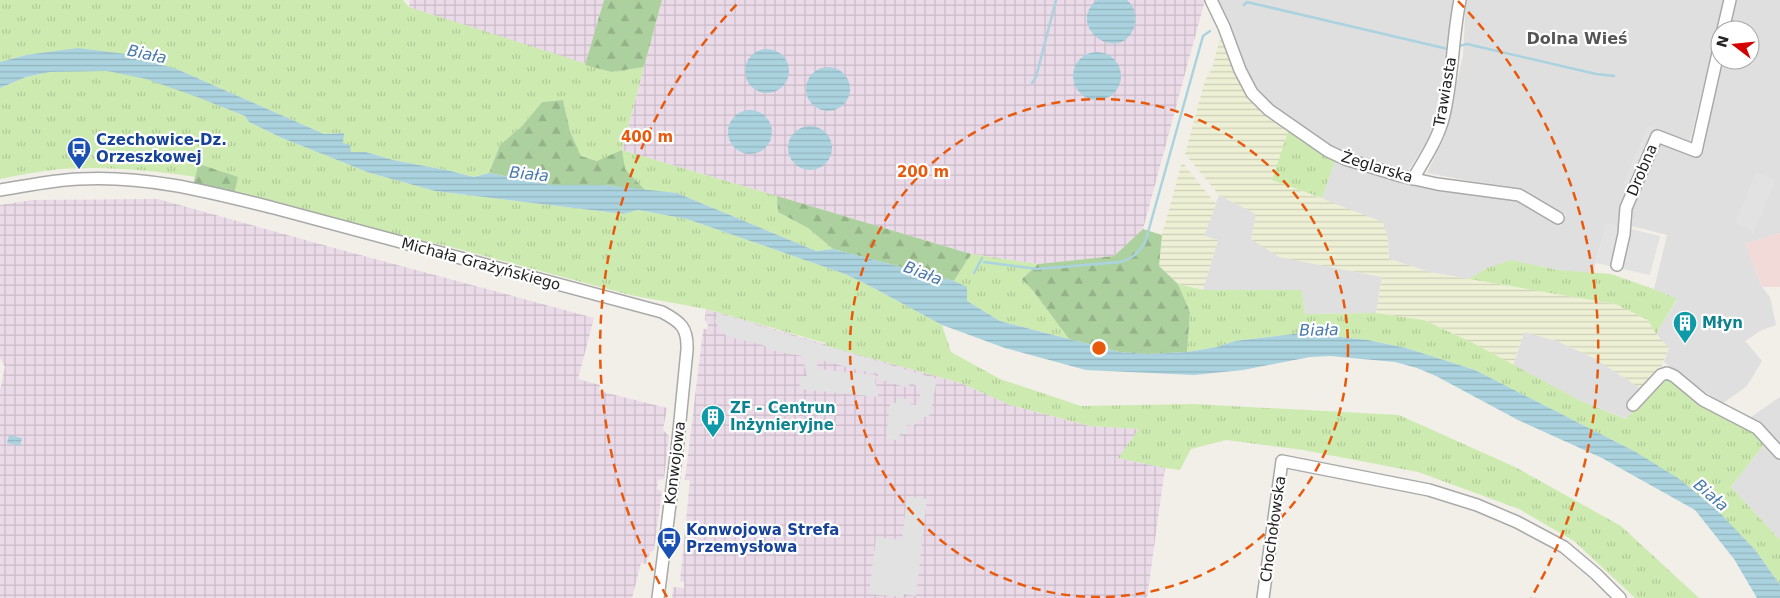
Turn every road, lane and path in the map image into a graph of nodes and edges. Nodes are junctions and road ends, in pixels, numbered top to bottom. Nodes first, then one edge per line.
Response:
1 (1210, 0) edge
2 (1460, 0) edge
3 (1730, 0) edge
4 (1725, 20) edge
5 (1714, 70) edge
6 (1414, 179) junction
7 (0, 190) edge
8 (1558, 218) dead end
9 (1617, 265) dead end
10 (684, 328) joint
11 (1632, 405) dead end
12 (1780, 453) edge
13 (658, 598) edge
14 (1263, 598) edge
15 (1620, 598) edge

1 - 6 street, Żeglarska
2 - 6 street, Trawiasta
3 - 4 street
5 - 9 street, Drobna
6 - 8 street, Żeglarska
7 - 10 street, Michała Grażyńskiego
10 - 13 street, Konwojowa
11 - 12 street
14 - 15 street, Chochołowska

